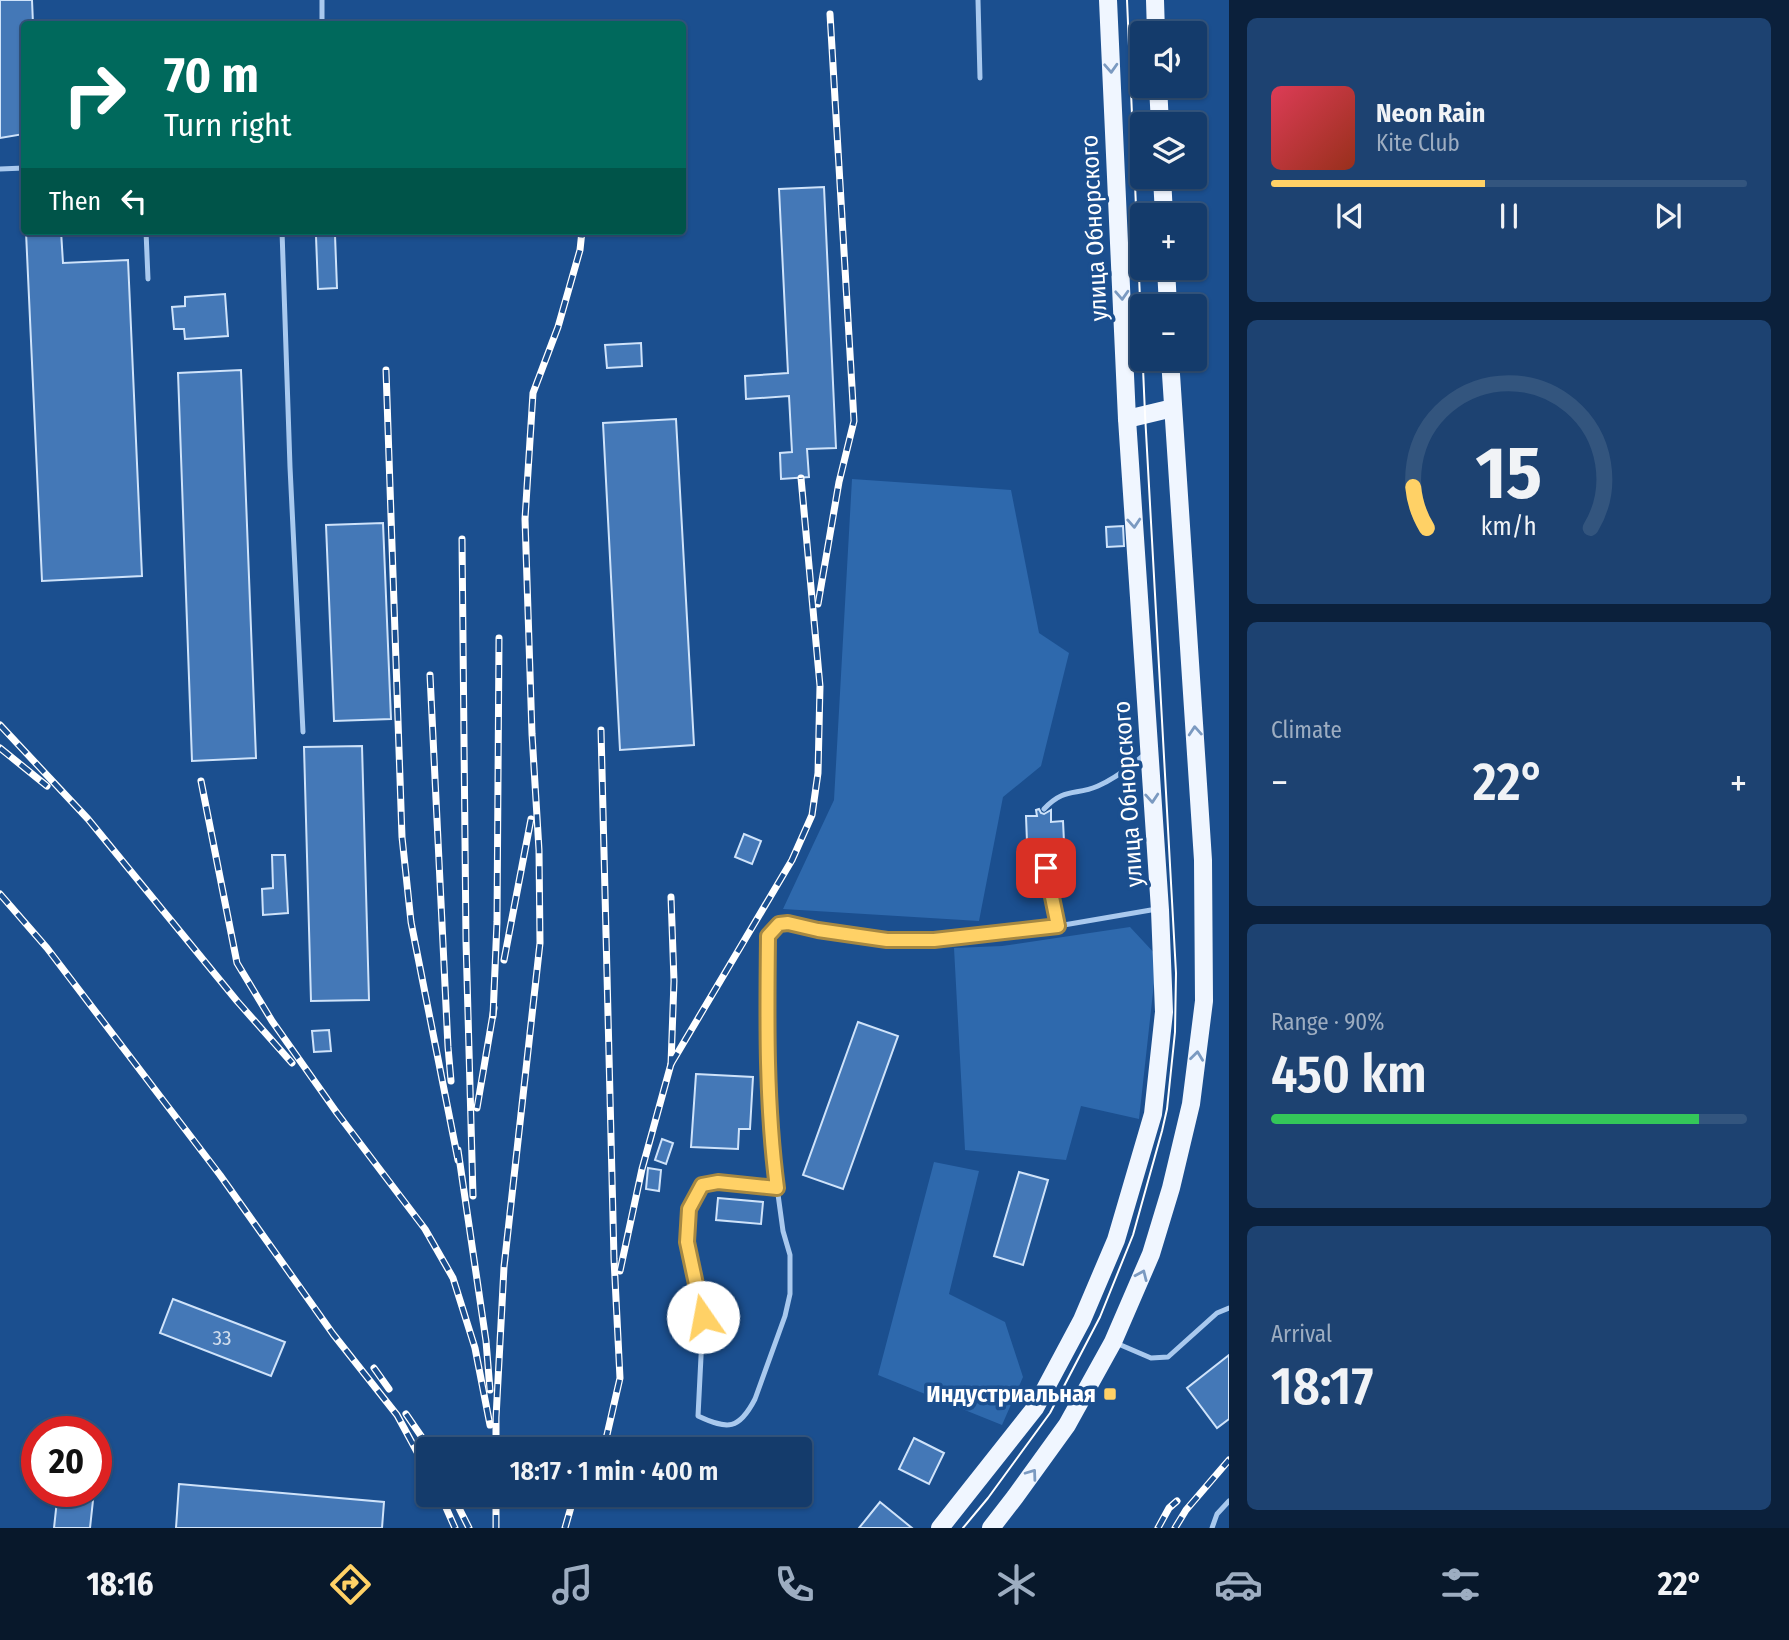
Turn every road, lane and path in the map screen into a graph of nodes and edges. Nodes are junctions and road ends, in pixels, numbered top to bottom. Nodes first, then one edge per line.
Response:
1 (322, 0) edge
2 (978, 0) edge
3 (1108, 0) edge
4 (1154, 0) edge
5 (322, 21) edge
6 (1155, 21) edge
7 (981, 78) dead end
8 (21, 168) edge
9 (0, 169) edge
10 (146, 235) edge
11 (282, 235) edge
12 (148, 279) dead end
13 (1171, 371) edge
14 (1173, 408) junction
15 (1128, 419) junction
16 (303, 732) dead end
17 (1149, 751) junction
18 (1044, 809) dead end
19 (1046, 868) dead end
20 (1160, 911) junction
21 (1058, 926) junction
22 (777, 1188) junction
23 (1229, 1308) edge
24 (1113, 1342) junction
25 (1229, 1501) edge
26 (940, 1528) edge
27 (991, 1528) edge
28 (1212, 1528) edge

1 - 5 lane
2 - 7 lane
3 -> 15 main road, улица Обнорского
4 - 6 main road
8 - 9 lane
10 - 12 lane
11 - 16 lane
13 - 14 main road
14 - 15 main road
24 -> 14 main road
15 -> 17 main road, улица Обнорского
17 - 18 lane
17 -> 20 main road, улица Обнорского
19 - 21 lane
20 - 21 lane
20 - 26 main road, улица Обнорского
21 - 22 lane
22 - 22 lane
23 - 24 lane
27 -> 24 main road
25 - 28 lane

